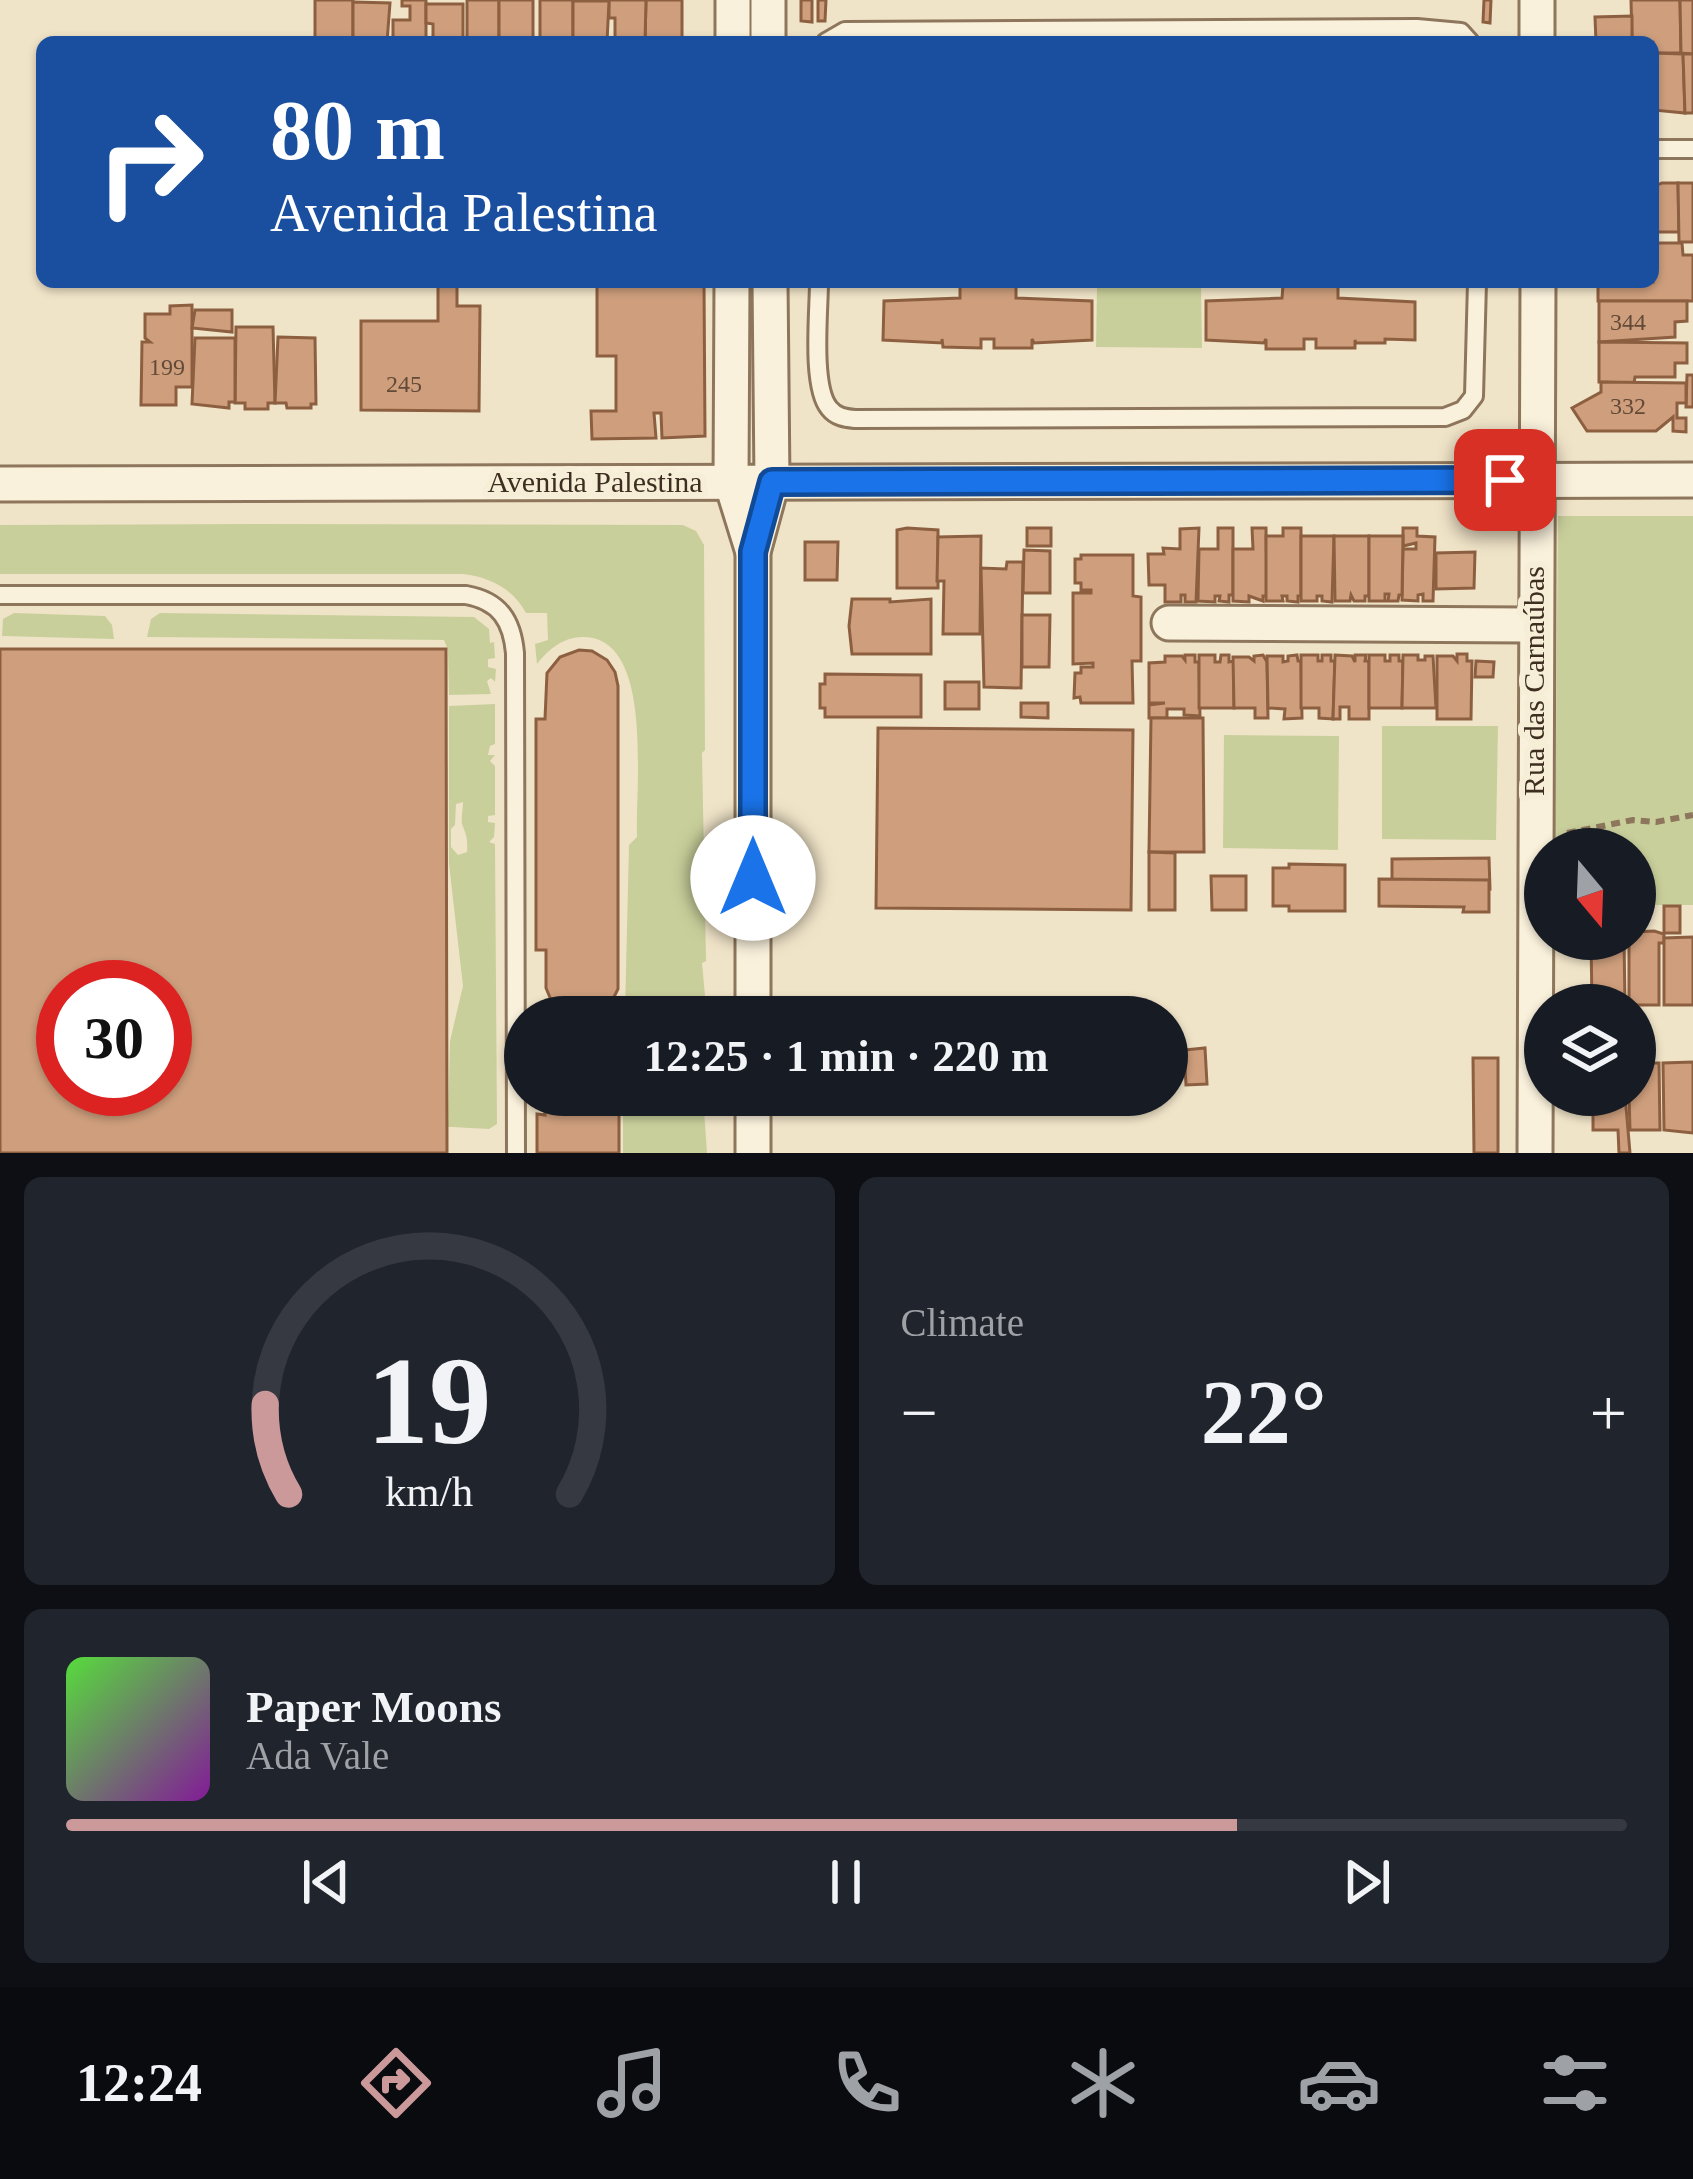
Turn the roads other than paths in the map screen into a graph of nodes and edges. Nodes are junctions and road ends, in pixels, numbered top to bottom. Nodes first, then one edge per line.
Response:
1 (733, 0) edge
2 (768, 0) edge
3 (1537, 0) edge
4 (733, 36) edge
5 (768, 36) edge
6 (836, 36) edge
7 (1464, 36) edge
8 (1537, 36) edge
9 (1659, 149) edge
10 (1693, 149) edge
11 (732, 288) edge
12 (770, 288) edge
13 (819, 288) edge
14 (1478, 288) edge
15 (1538, 288) edge
16 (1534, 480) junction
17 (1693, 480) edge
18 (731, 481) junction
19 (772, 482) junction
20 (0, 484) edge
21 (753, 552) junction
22 (0, 595) edge
23 (1169, 623) dead end
24 (1534, 625) junction
25 (753, 996) edge
26 (753, 1116) edge
27 (516, 1153) edge
28 (753, 1153) edge
29 (1534, 1153) edge

1 - 4 street
2 - 5 street
3 - 8 street
6 - 7 lane
9 - 10 lane
11 - 18 street
12 - 19 street
13 - 14 lane
15 - 16 street, Rua das Carnaúbas
16 - 17 street, Avenida Palestina
16 - 19 street, Avenida Palestina
16 - 24 street, Rua das Carnaúbas
18 - 19 street, Avenida Palestina
18 - 20 street, Avenida Palestina
18 - 21 street
19 - 21 street
21 - 25 street
22 - 27 lane
23 - 24 street
24 - 29 street, Rua das Carnaúbas
26 - 28 street

